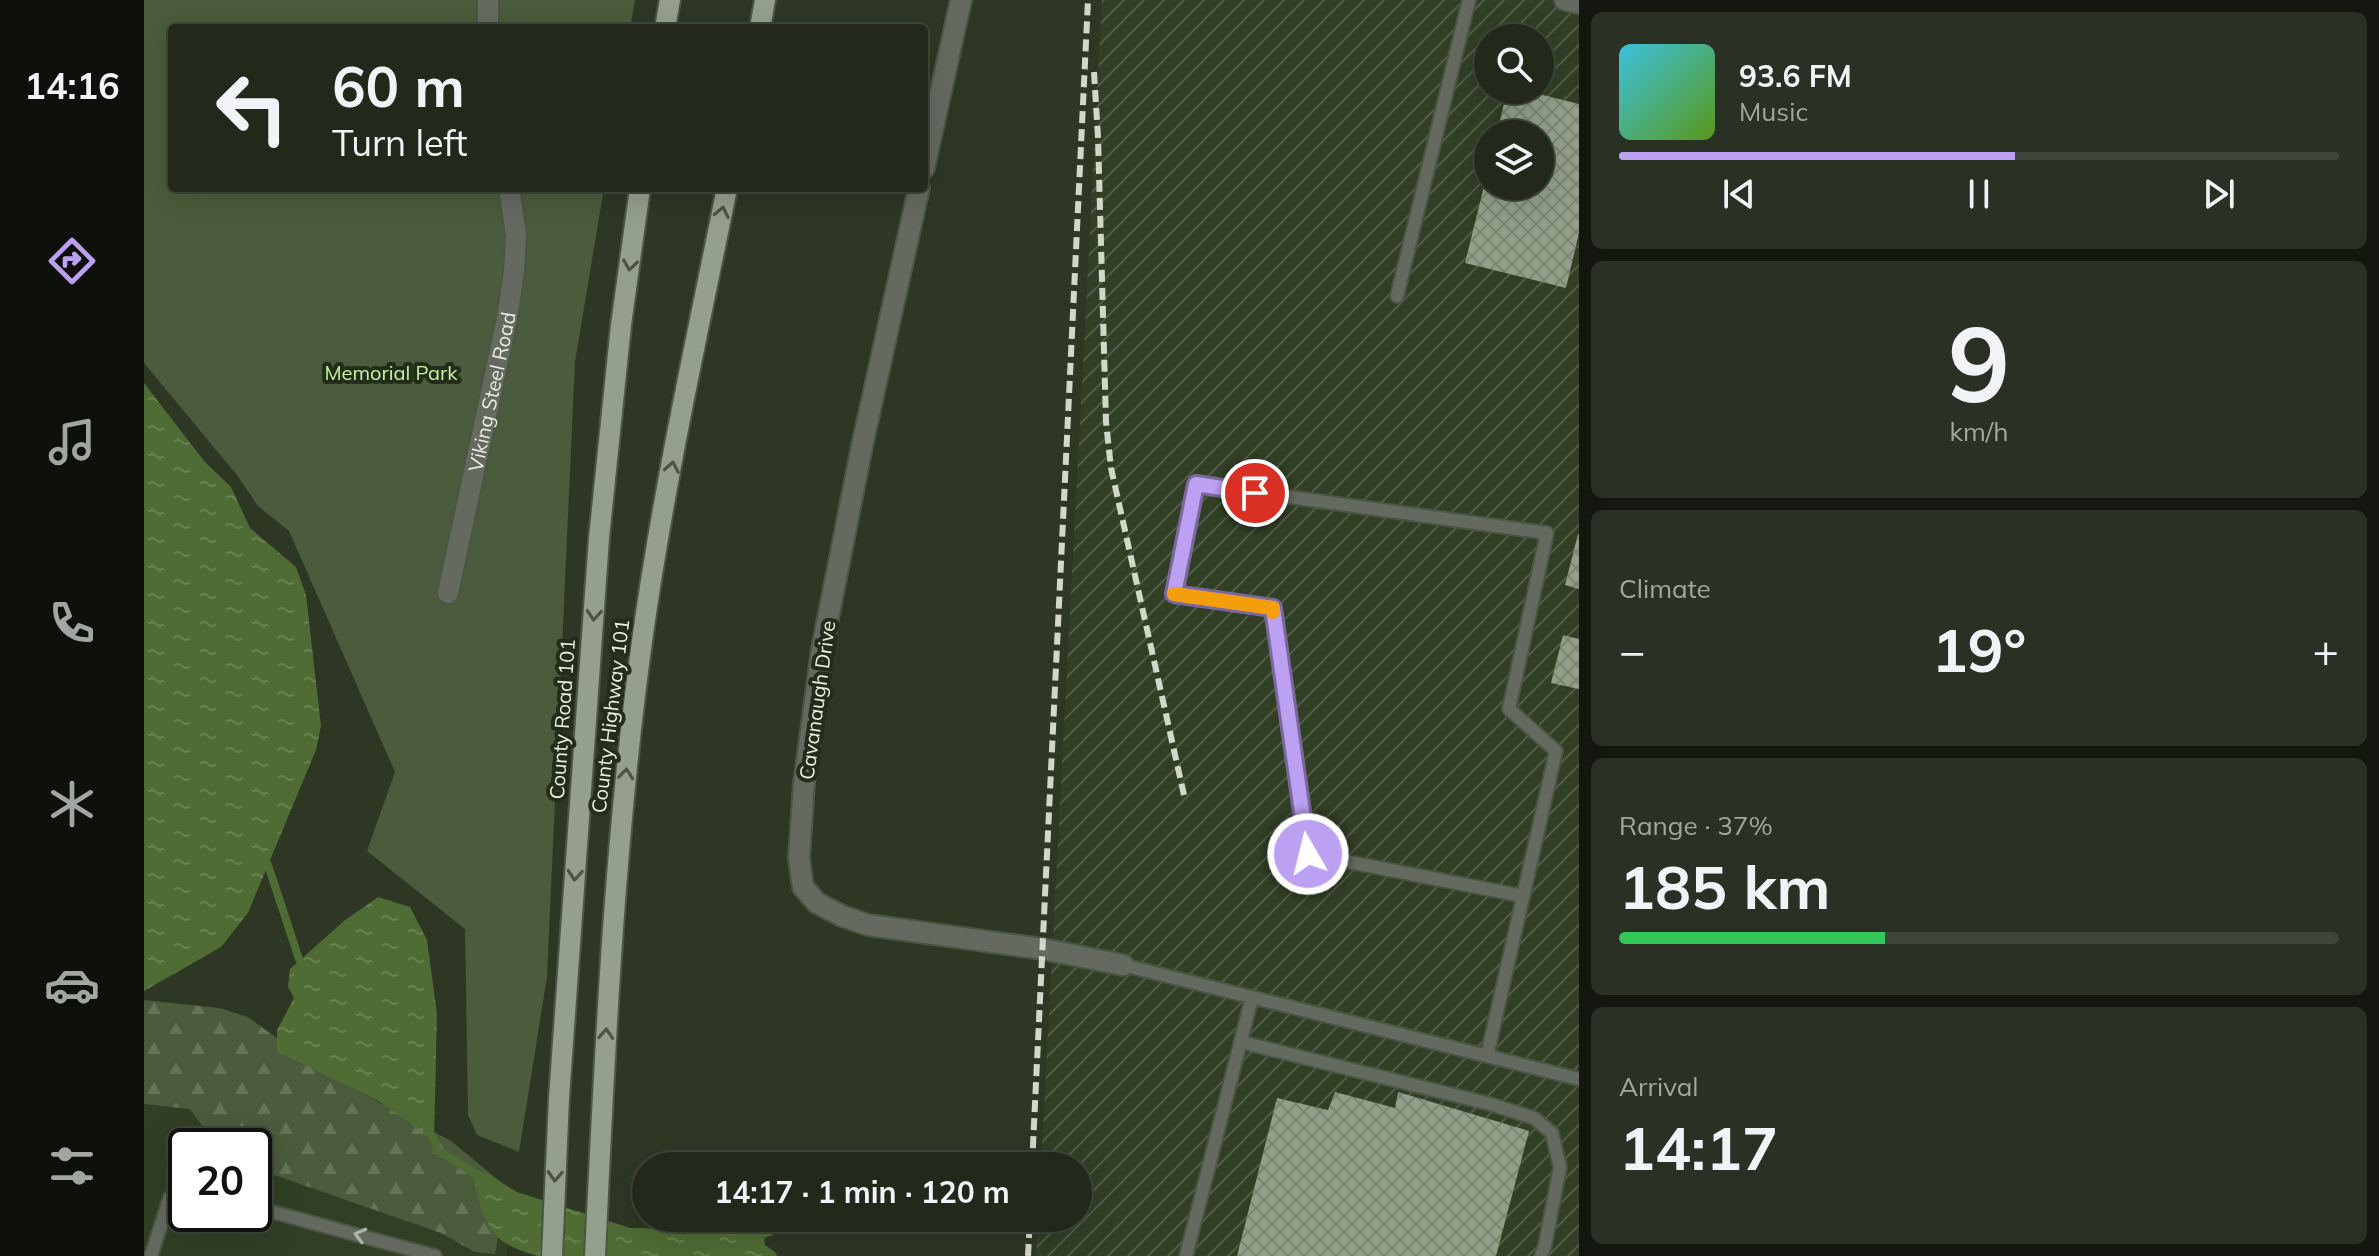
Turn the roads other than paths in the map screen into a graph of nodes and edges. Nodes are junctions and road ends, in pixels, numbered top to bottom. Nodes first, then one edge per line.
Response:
1 (488, 0) edge
2 (670, 0) edge
3 (765, 0) edge
4 (961, 0) edge
5 (1469, 0) edge
6 (1565, 0) edge
7 (1579, 3) edge
8 (488, 24) edge
9 (666, 24) edge
10 (761, 24) edge
11 (928, 150) edge
12 (510, 192) edge
13 (639, 192) edge
14 (726, 192) edge
15 (918, 192) edge
16 (1397, 296) dead end
17 (448, 593) dead end
18 (1523, 896) junction
19 (1123, 965) joint
20 (1252, 997) junction
21 (1241, 1042) junction
22 (1487, 1056) junction
23 (1579, 1079) edge
24 (168, 1203) edge
25 (272, 1212) edge
26 (151, 1256) edge
27 (435, 1256) edge
28 (552, 1256) edge
29 (595, 1256) edge
30 (1186, 1256) edge
31 (1541, 1256) edge

1 - 8 street
2 - 9 main road
3 - 10 main road
4 - 11 street
5 - 16 lane
6 - 7 street
12 - 17 street, Viking Steel Road
13 -> 28 main road, County Road 101
29 -> 14 main road, County Highway 101
15 - 19 street, Cavanaugh Drive
18 - 18 lane
18 - 22 lane
19 - 20 lane
20 - 21 lane
20 - 22 lane
21 - 30 lane
21 - 31 lane
22 - 23 lane
24 - 26 lane
27 -> 25 lane

